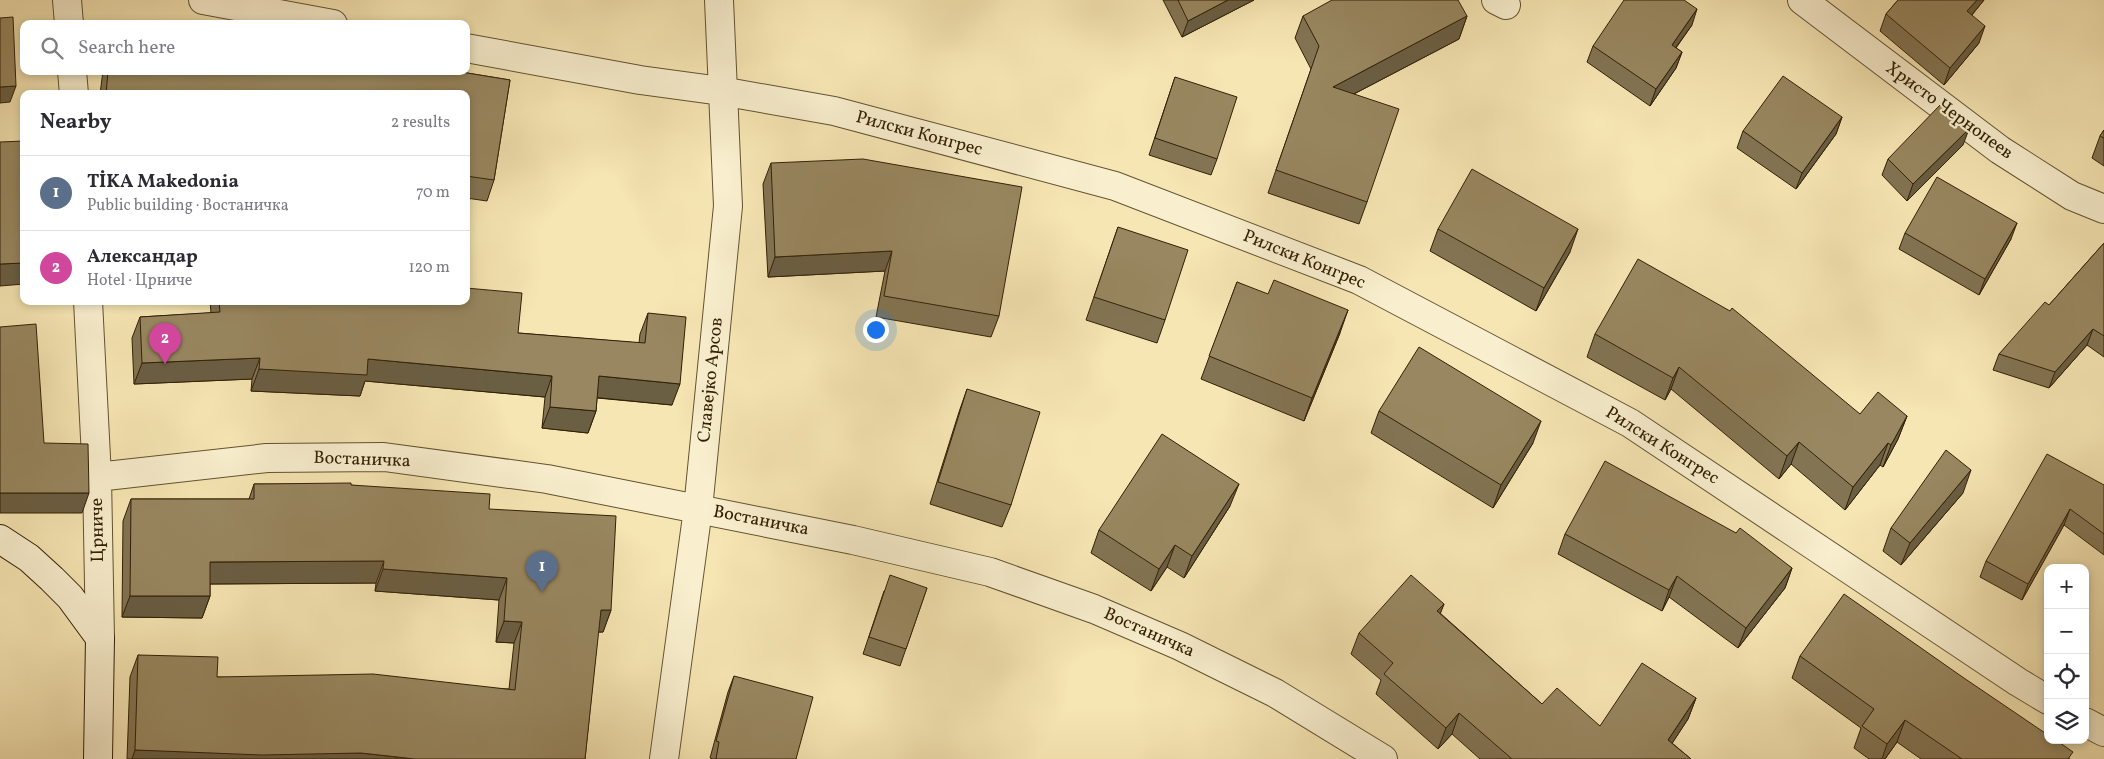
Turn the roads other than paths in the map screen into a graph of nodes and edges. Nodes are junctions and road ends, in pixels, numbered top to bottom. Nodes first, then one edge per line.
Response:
1 (67, 0) edge
2 (203, 0) edge
3 (719, 0) edge
4 (1802, 0) edge
5 (69, 20) edge
6 (311, 20) edge
7 (470, 49) edge
8 (72, 75) edge
9 (74, 90) edge
10 (721, 91) junction
11 (2104, 209) edge
12 (88, 305) edge
13 (97, 477) junction
14 (698, 509) junction
15 (0, 539) edge
16 (100, 638) junction
17 (2046, 699) edge
18 (2089, 724) edge
19 (2104, 732) edge
20 (98, 759) edge
21 (664, 759) edge
22 (1383, 759) edge

1 - 5 street
2 - 6 street
3 - 10 street, Славејко Арсов
4 - 11 street, Христо Чернопеев
7 - 10 street, Рилски Конгрес
8 - 9 street
10 - 14 street, Славејко Арсов
10 - 17 street, Рилски Конгрес
12 - 13 street, Црниче
13 - 14 street, Востаничка
13 - 16 street, Црниче
14 - 21 street, Славејко Арсов
14 - 22 street, Востаничка
15 - 16 street
16 - 20 street, Црниче
18 - 19 street

